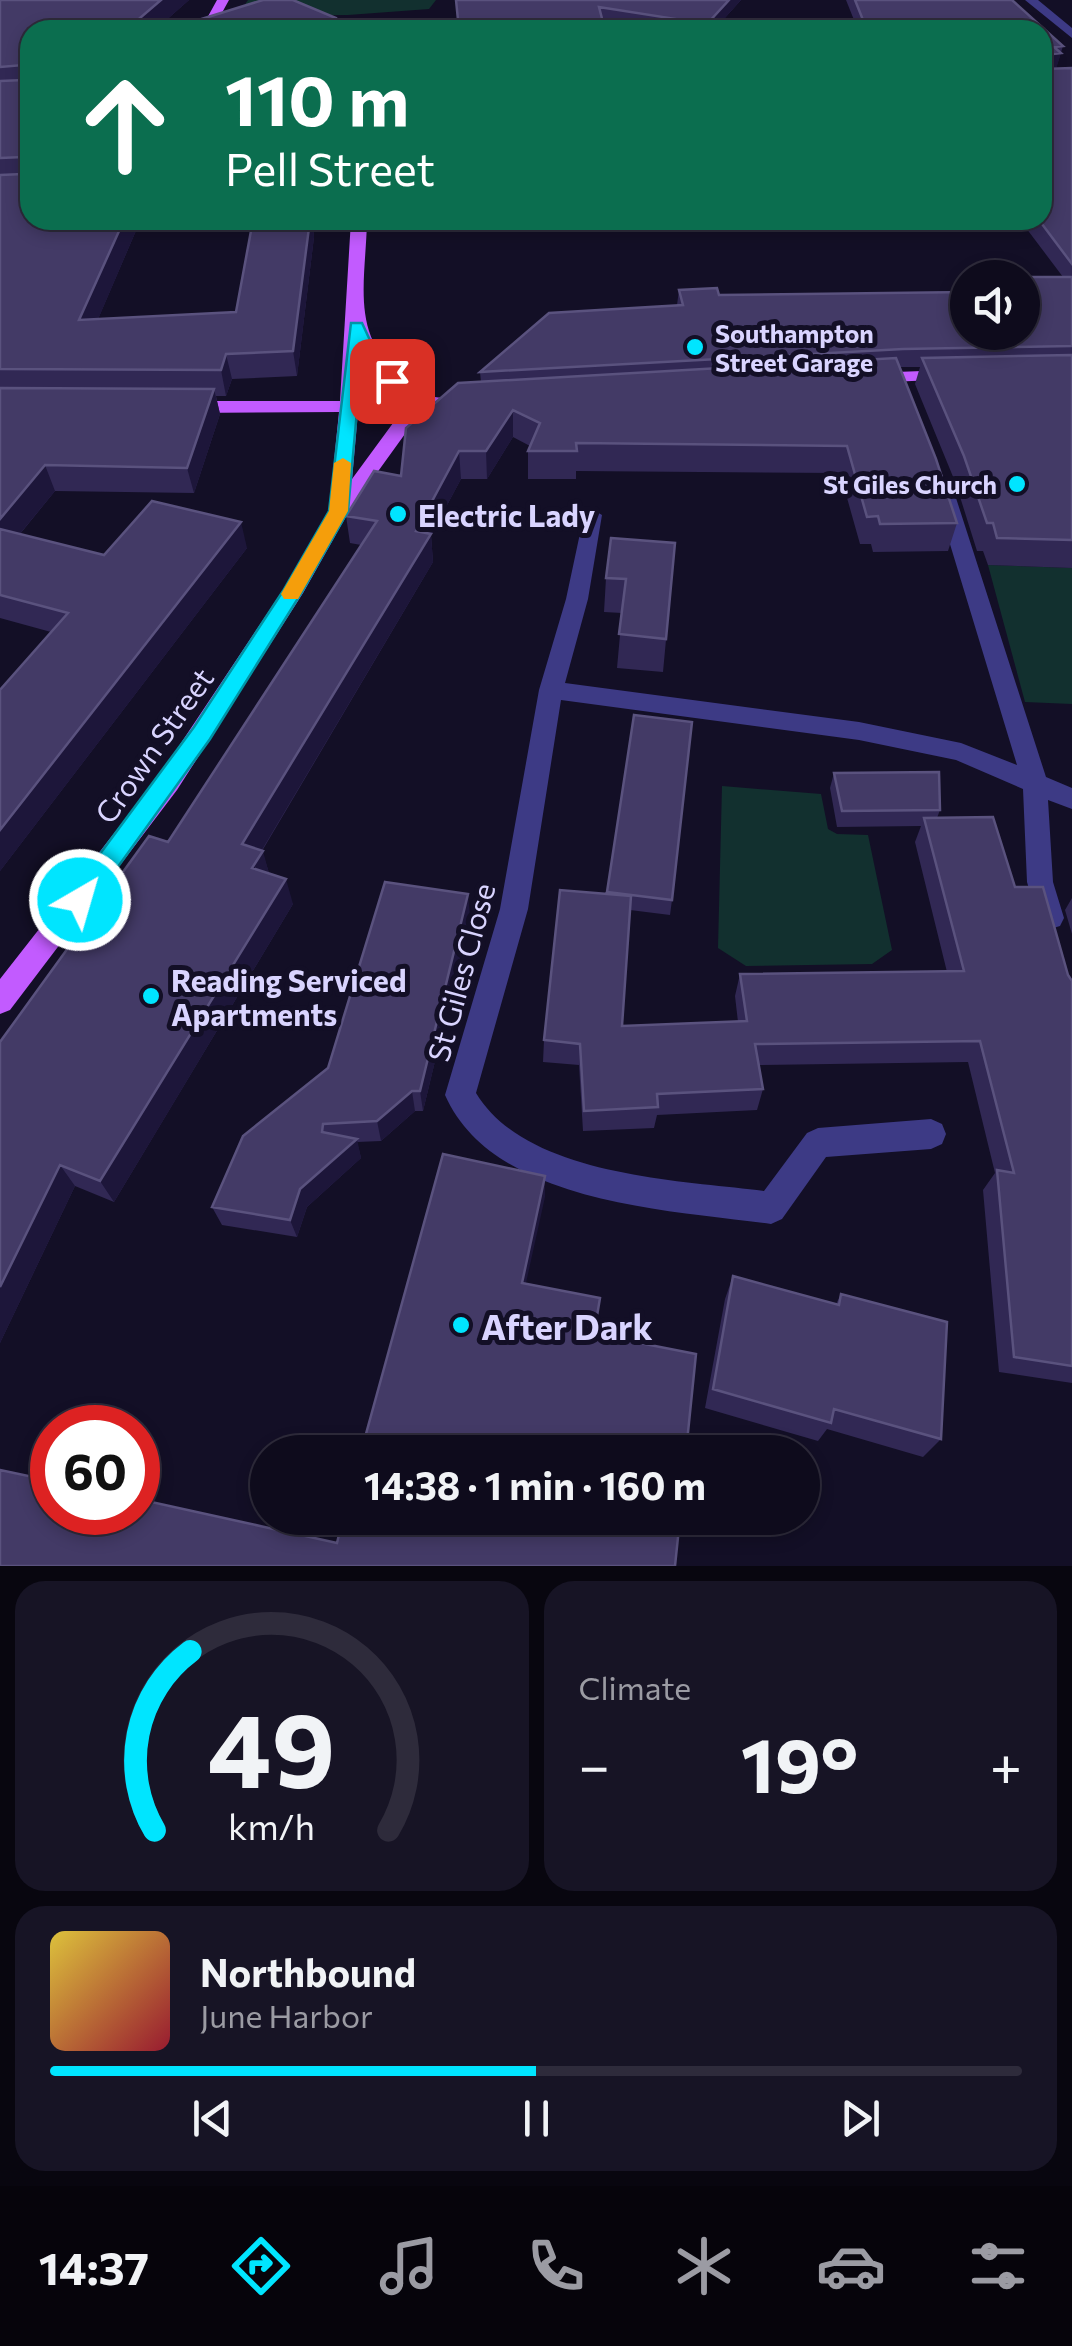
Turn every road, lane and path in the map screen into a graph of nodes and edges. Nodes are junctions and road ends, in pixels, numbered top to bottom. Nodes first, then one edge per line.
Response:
1 (1031, 0) edge
2 (1072, 34) edge
3 (358, 230) edge
4 (356, 326) junction
5 (978, 374) edge
6 (899, 376) junction
7 (845, 380) edge
8 (906, 399) edge
9 (487, 400) edge
10 (429, 402) junction
11 (163, 406) edge
12 (348, 406) junction
13 (942, 485) edge
14 (338, 511) junction
15 (592, 515) dead end
16 (551, 690) junction
17 (1035, 783) junction
18 (1072, 799) edge
19 (1056, 939) edge
20 (2, 996) edge
21 (931, 1134) dead end

1 - 2 street
3 - 4 main road, Crown Street
4 - 10 main road
4 - 12 main road, Crown Street
5 - 6 main road
6 - 7 main road
6 - 8 street
9 - 10 main road
10 - 12 main road
10 - 14 main road, Crown Street
11 - 12 main road
12 - 14 main road, Crown Street
13 - 17 street
14 - 20 main road, Crown Street
15 - 16 street, St Giles Close
16 - 17 street
16 - 21 street, St Giles Close
17 - 18 street
17 - 19 street

